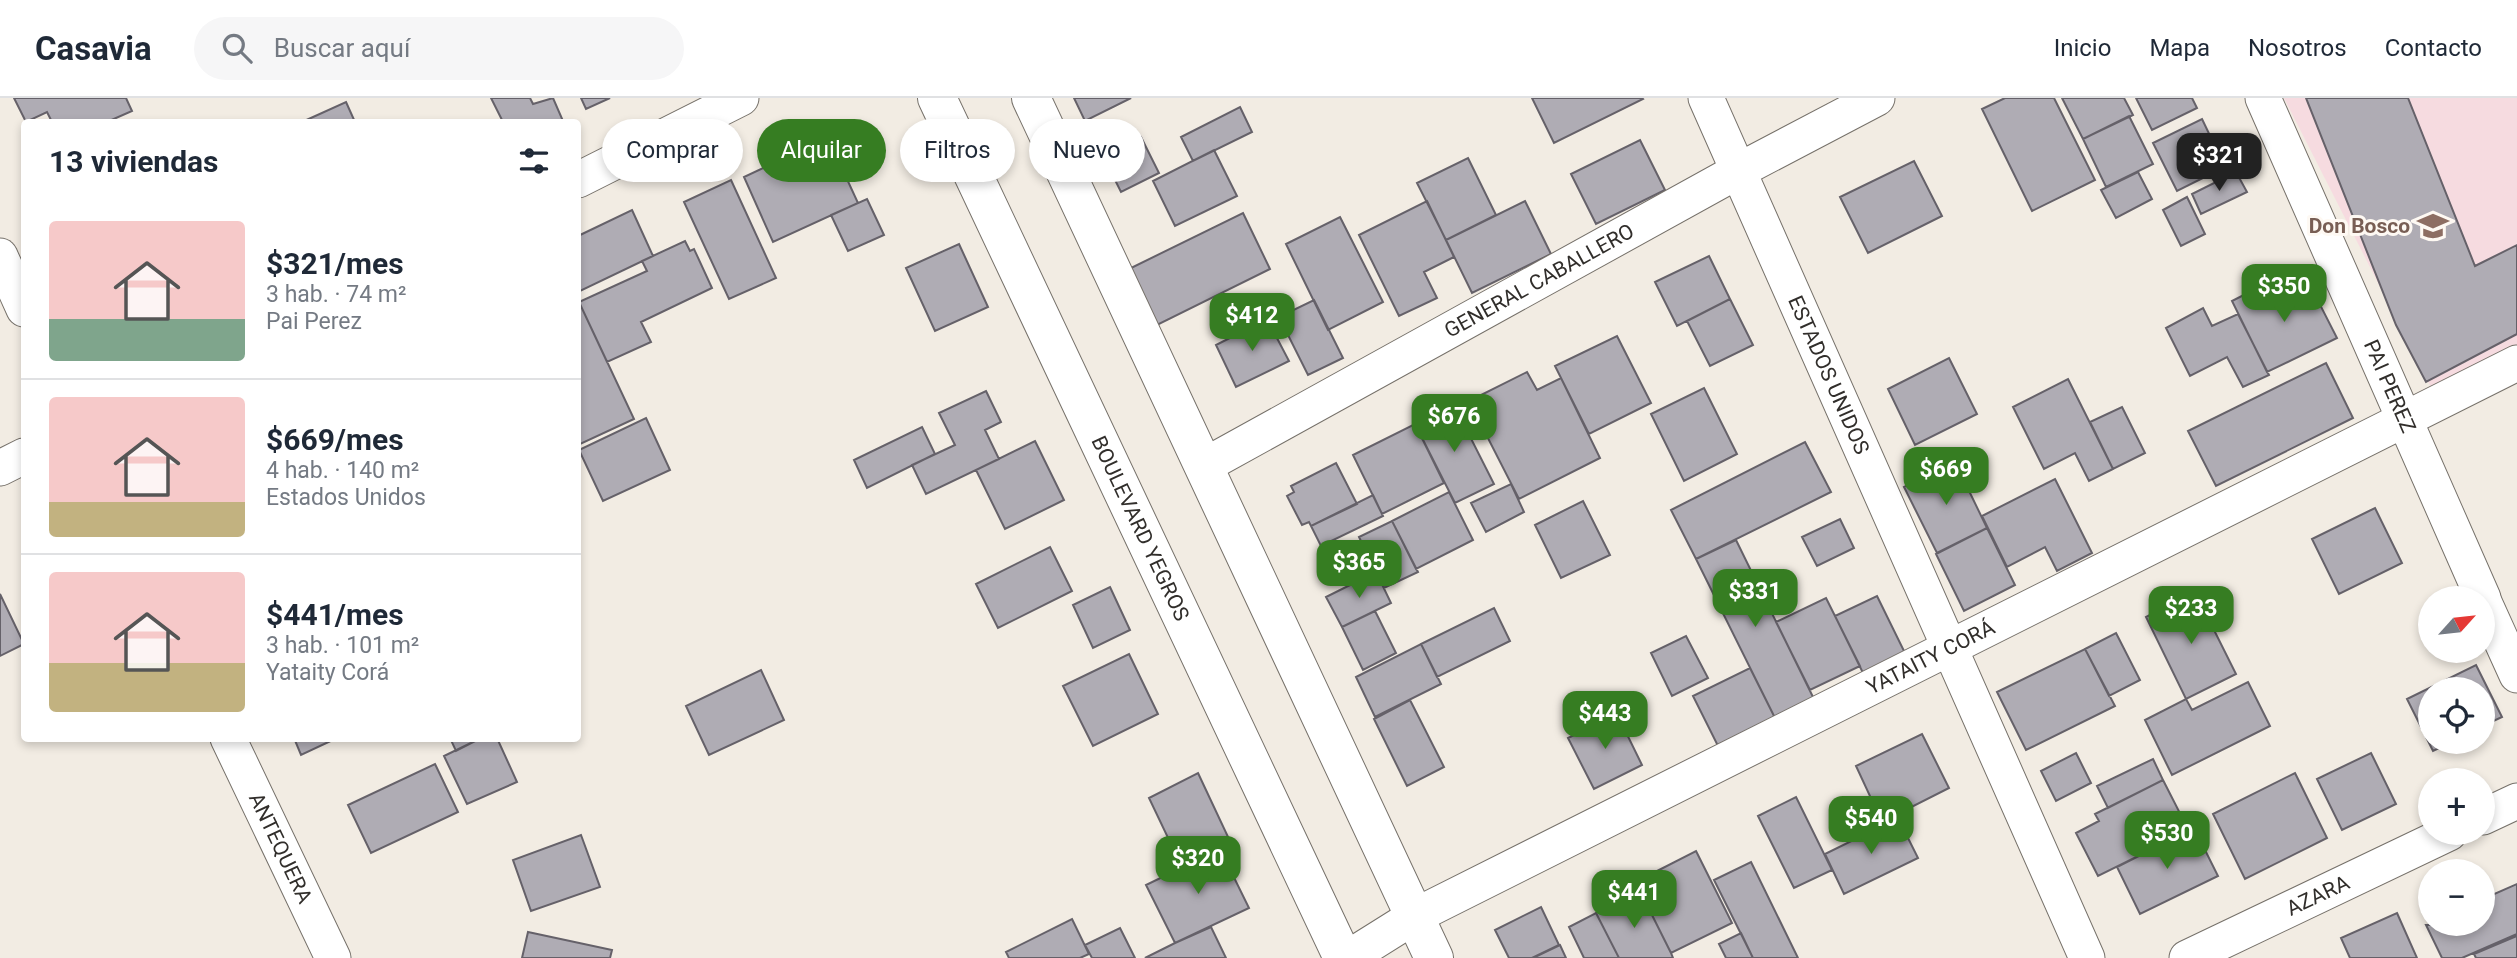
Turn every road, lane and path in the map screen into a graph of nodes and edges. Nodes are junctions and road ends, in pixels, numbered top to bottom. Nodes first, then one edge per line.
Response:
1 (741, 98) edge
2 (937, 98) edge
3 (1031, 98) edge
4 (1706, 98) edge
5 (1877, 98) edge
6 (2263, 98) edge
7 (1738, 171) junction
8 (581, 178) edge
9 (0, 256) edge
10 (21, 302) edge
11 (2517, 363) edge
12 (2402, 421) junction
13 (21, 458) edge
14 (1203, 466) junction
15 (0, 468) edge
16 (2477, 586) edge
17 (2496, 628) edge
18 (1948, 650) junction
19 (2517, 675) edge
20 (230, 742) edge
21 (2517, 801) edge
22 (2495, 811) edge
23 (2424, 845) edge
24 (1415, 916) junction
25 (333, 958) edge
26 (1346, 958) edge
27 (1434, 958) edge
28 (2087, 958) edge
29 (2186, 958) edge

1 - 8 street
2 - 26 main road, BOULEVARD YEGROS
3 - 14 main road
4 - 7 street, ESTADOS UNIDOS
5 - 7 street, GENERAL CABALLERO
6 - 12 street, PAI PEREZ
7 - 14 street, GENERAL CABALLERO
7 - 18 street, ESTADOS UNIDOS
9 - 10 street
11 - 12 street, YATAITY CORÁ
12 - 16 street, PAI PEREZ
12 - 18 street, YATAITY CORÁ
13 - 15 street
14 - 24 main road
17 - 19 street, PAI PEREZ
18 - 24 street, YATAITY CORÁ
18 - 28 street, ESTADOS UNIDOS
20 - 25 street, ANTEQUERA
21 - 22 street
23 - 29 street, AZARA
24 - 26 street, YATAITY CORÁ
24 - 27 main road

